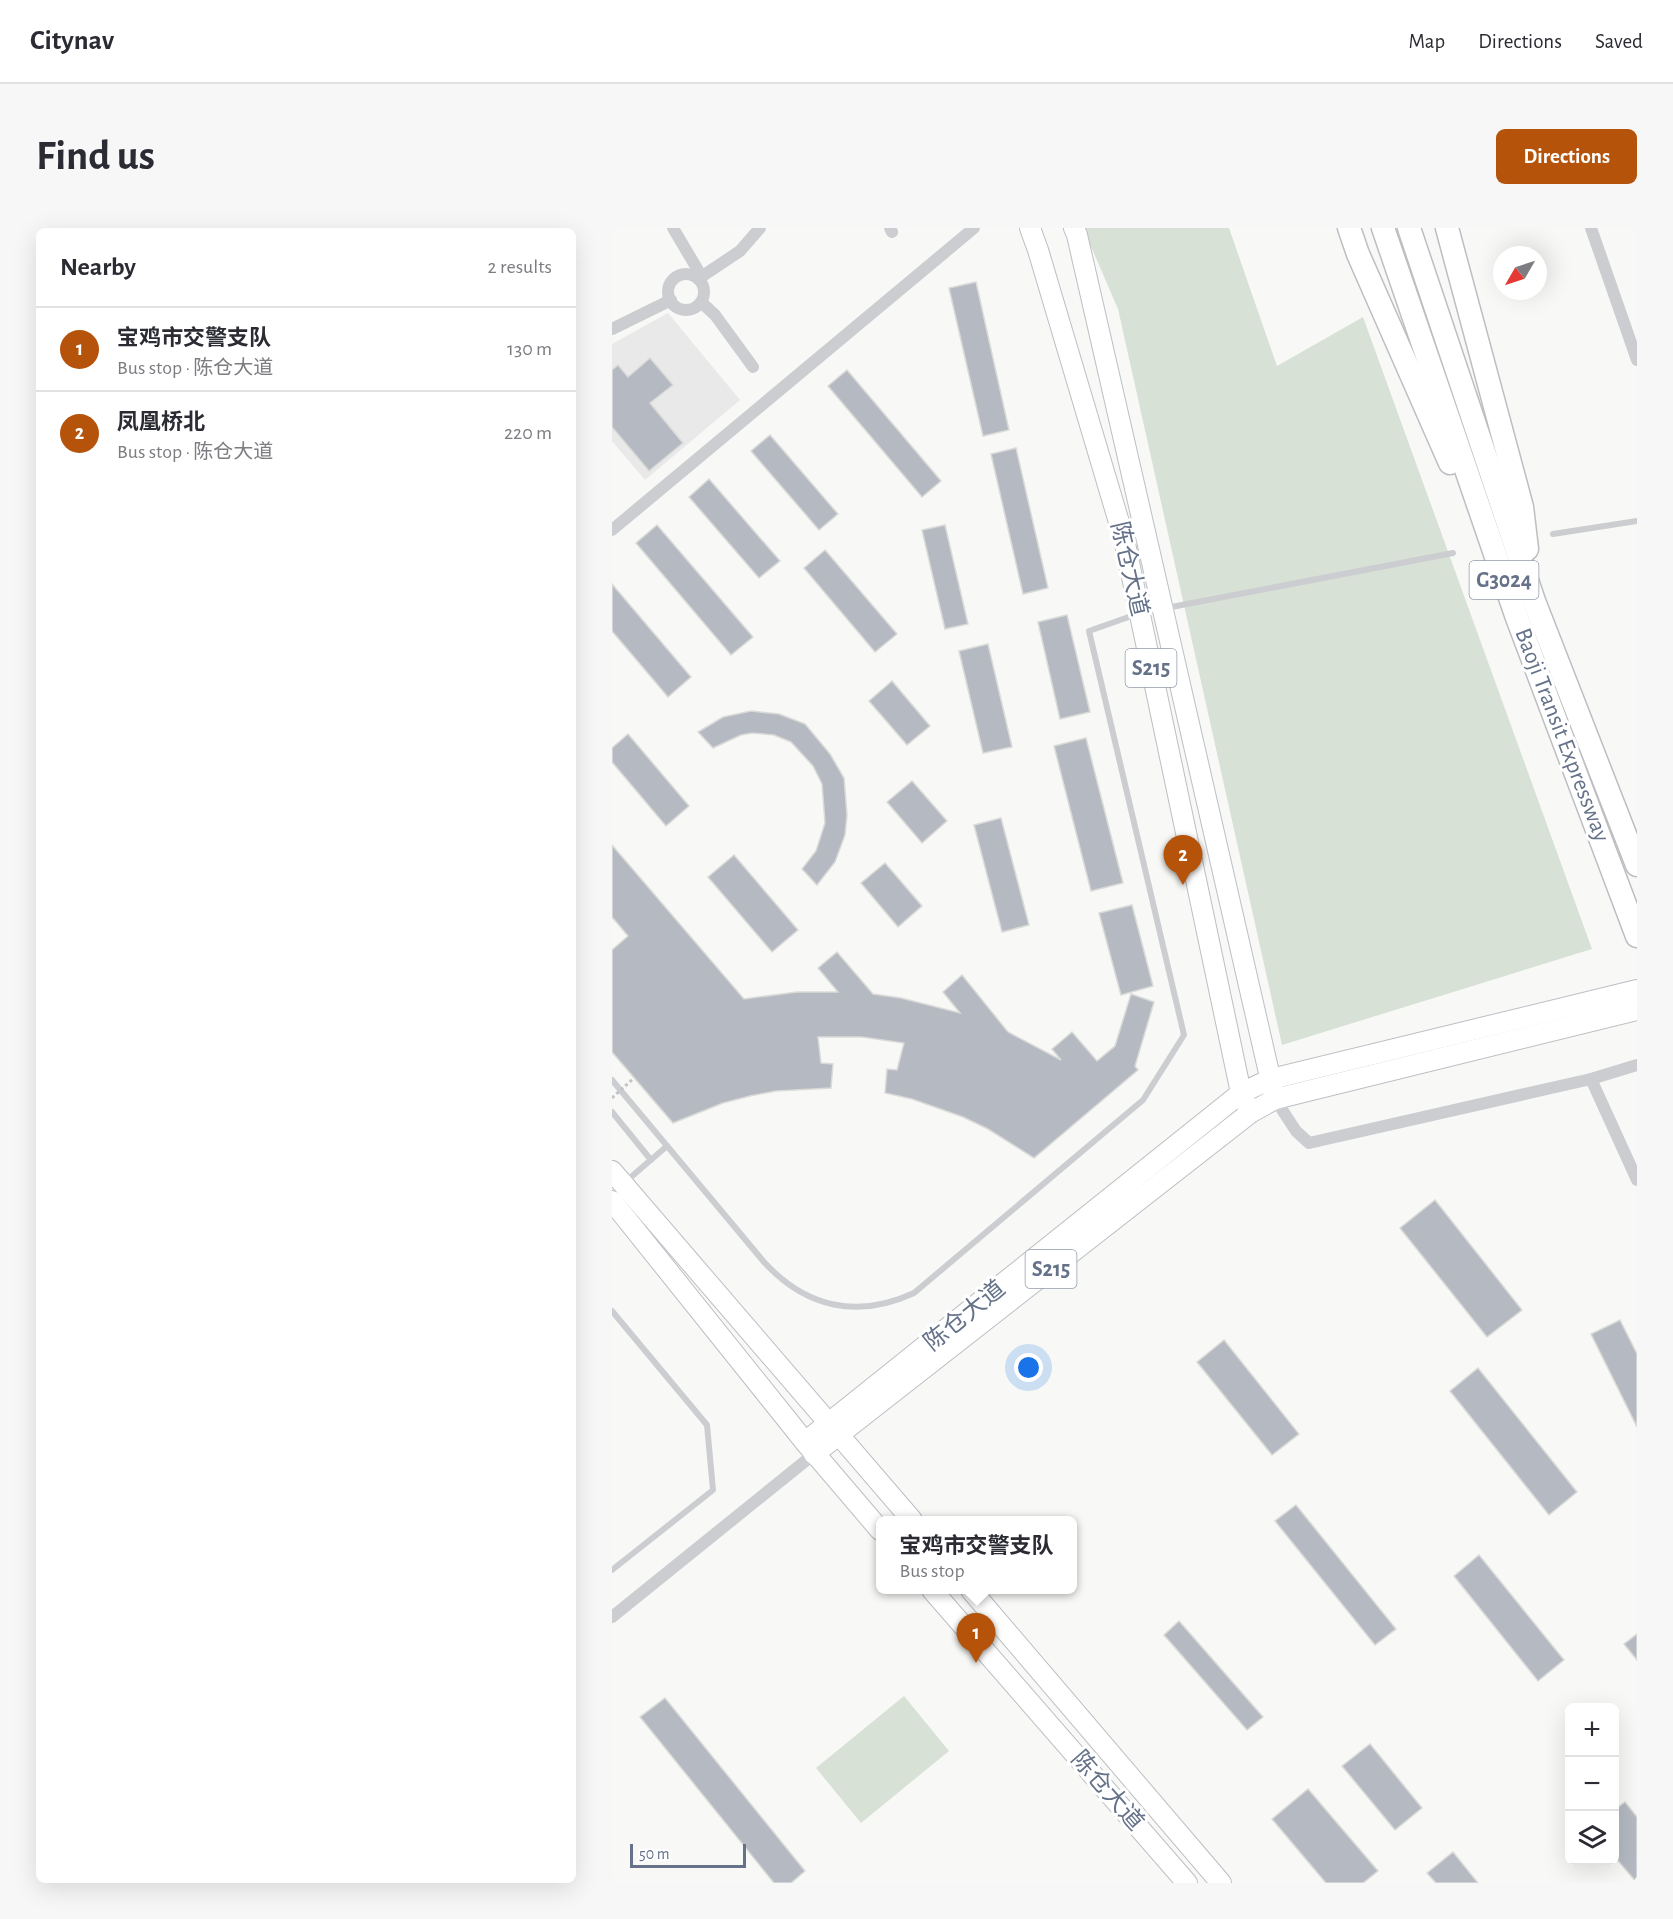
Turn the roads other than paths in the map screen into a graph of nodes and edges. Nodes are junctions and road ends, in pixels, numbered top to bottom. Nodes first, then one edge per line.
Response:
1 (673, 228) edge
2 (760, 228) edge
3 (974, 228) edge
4 (1030, 228) edge
5 (1074, 228) edge
6 (1348, 228) edge
7 (1383, 228) edge
8 (1409, 228) edge
9 (1447, 228) edge
10 (1591, 228) edge
11 (700, 278) junction
12 (670, 300) junction
13 (701, 302) junction
14 (612, 328) edge
15 (1637, 360) edge
16 (753, 367) dead end
17 (1637, 520) edge
18 (612, 530) edge
19 (1553, 534) dead end
20 (1453, 553) dead end
21 (1525, 608) junction
22 (1162, 609) junction
23 (1140, 613) junction
24 (1637, 865) edge
25 (1636, 932) edge
26 (1637, 990) edge
27 (1637, 1010) edge
28 (1637, 1065) edge
29 (1271, 1079) junction
30 (1591, 1079) junction
31 (612, 1080) edge
32 (1241, 1093) junction
33 (1275, 1099) junction
34 (612, 1112) edge
35 (1250, 1113) junction
36 (667, 1146) junction
37 (651, 1160) junction
38 (617, 1177) edge
39 (1637, 1180) edge
40 (612, 1201) edge
41 (612, 1311) edge
42 (833, 1429) junction
43 (809, 1448) junction
44 (908, 1516) edge
45 (876, 1525) edge
46 (612, 1570) edge
47 (935, 1594) edge
48 (974, 1594) edge
49 (612, 1617) edge
50 (1187, 1883) edge
51 (1221, 1883) edge

1 - 11 street
2 - 11 street
3 - 18 street
4 - 23 main road, 陈仓大道 / S215
5 - 22 main road
6 - 21 highway
7 - 21 highway, Baoji Transit Expressway / G3024
8 - 21 highway, Baoji Transit Expressway / G3024
9 - 21 highway
10 - 15 street
11 - 12 street
11 - 13 street
12 - 13 street
12 - 14 street
13 - 16 street
17 - 19 lane
20 - 22 lane
21 - 24 highway, Baoji Transit Expressway / G3024
21 - 25 highway, Baoji Transit Expressway / G3024
22 - 23 lane
22 - 29 main road
23 - 32 main road, 陈仓大道 / S215
23 - 36 lane
26 - 29 main road
27 - 33 main road, 陈仓大道
28 - 30 street
29 - 32 main road
29 - 33 main road
30 - 33 street
30 - 39 street
31 - 36 lane
32 - 35 main road, 陈仓大道 / S215
32 - 42 main road, 陈仓大道 / S215
33 - 35 main road, 陈仓大道 / S215
34 - 37 lane
35 - 42 main road, 陈仓大道 / S215
36 - 37 lane
37 - 38 lane
38 - 42 main road
40 - 43 main road
41 - 46 lane
42 - 43 main road, 陈仓大道 / S215
42 - 44 main road
43 - 45 main road
43 - 49 street
47 - 50 main road, 陈仓大道
48 - 51 main road, 陈仓大道

